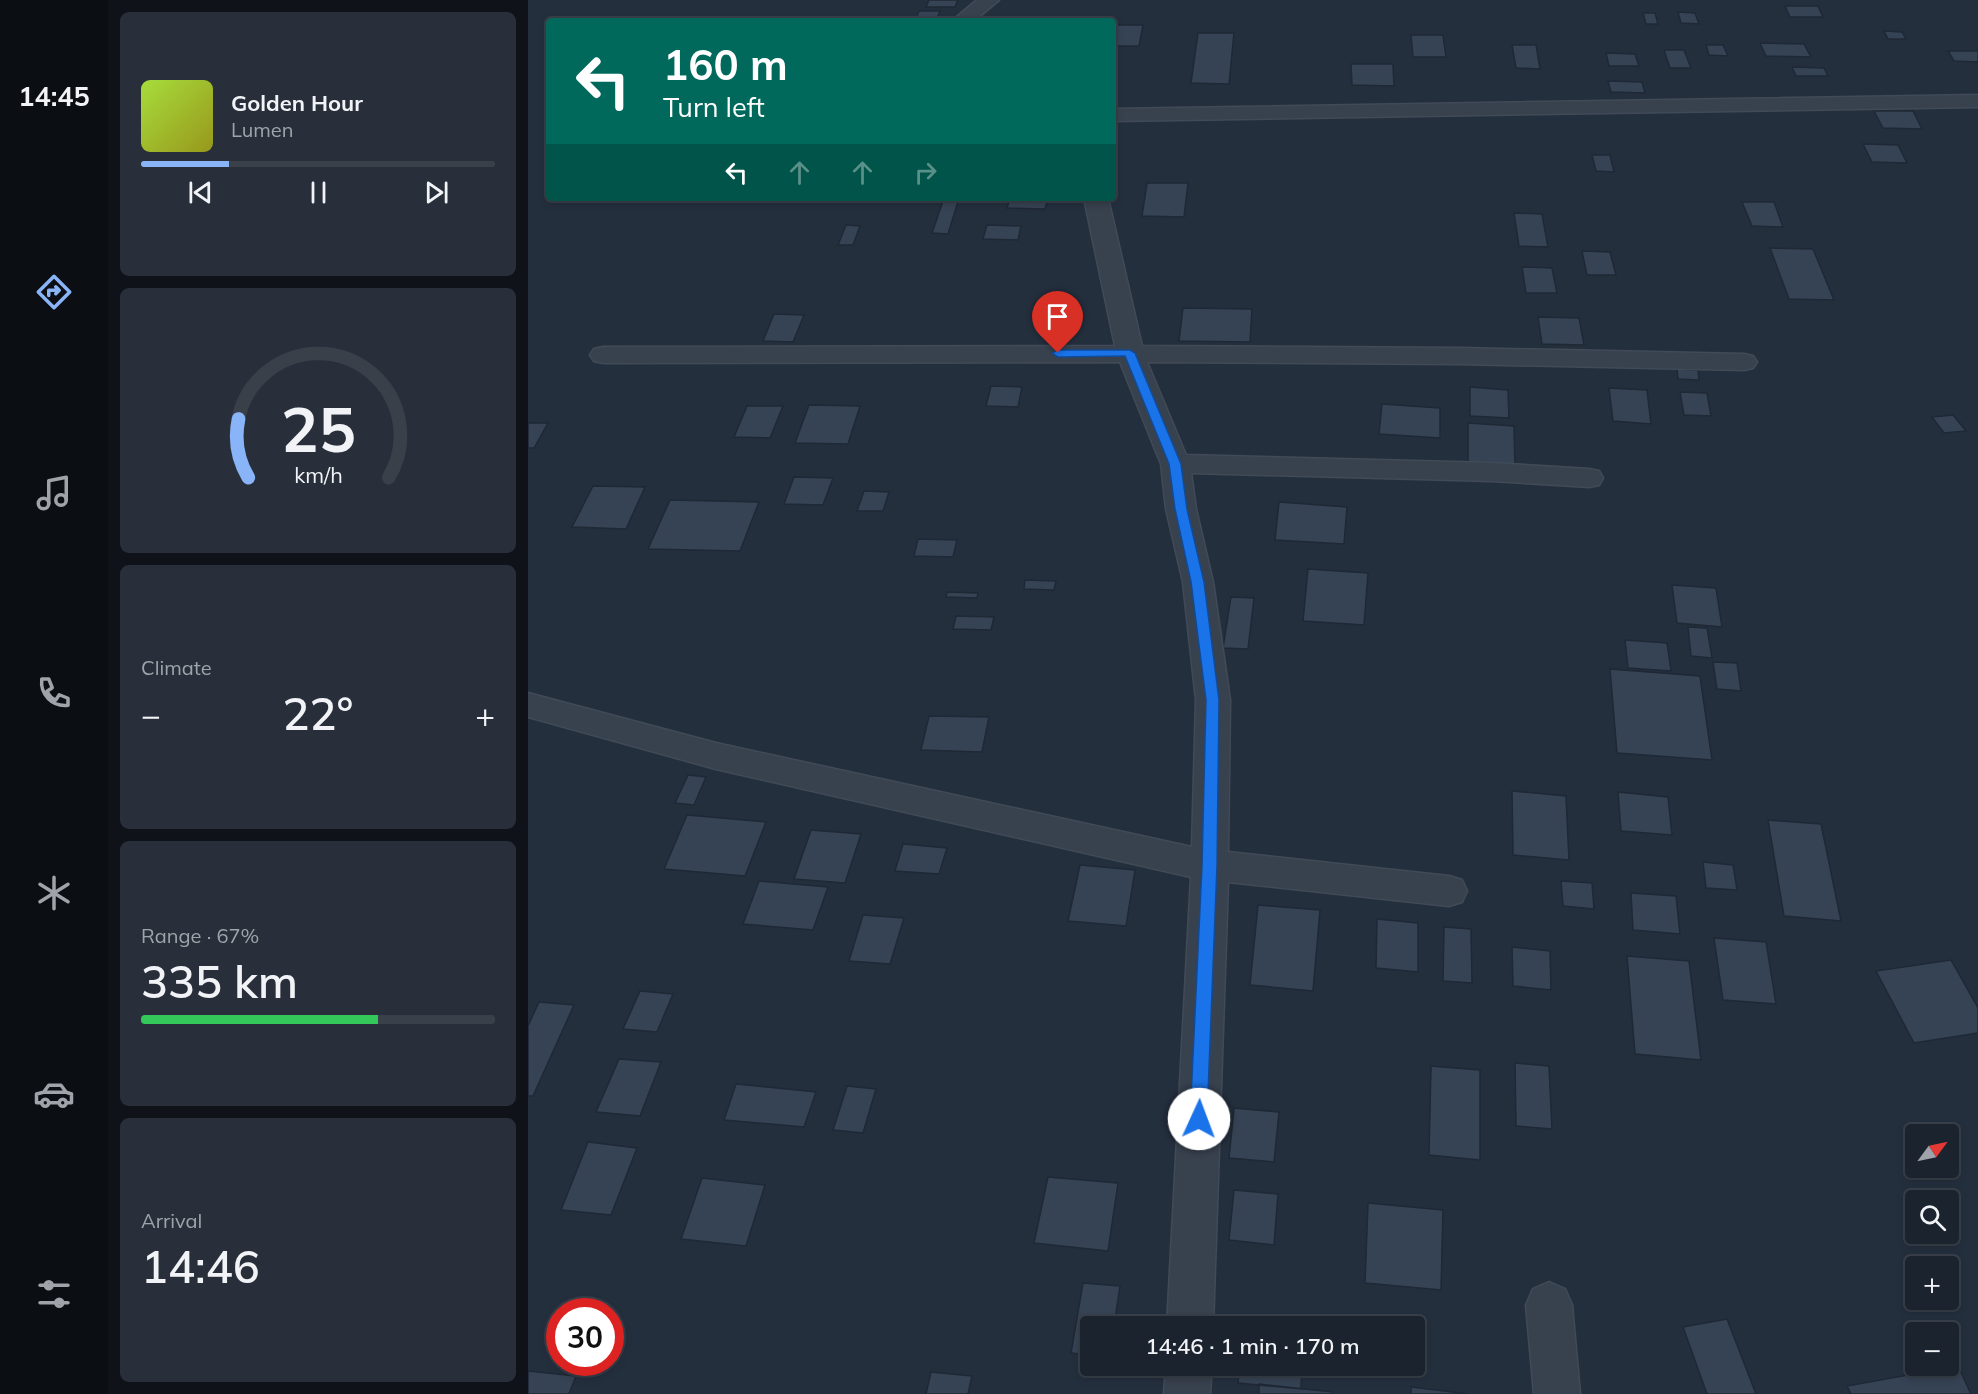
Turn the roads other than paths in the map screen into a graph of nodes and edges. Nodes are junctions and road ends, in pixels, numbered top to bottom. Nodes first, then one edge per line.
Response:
1 (989, 0) edge
2 (966, 18) edge
3 (1978, 101) edge
4 (1116, 116) edge
5 (1097, 201) edge
6 (1130, 353) junction
7 (603, 355) dead end
8 (1744, 362) dead end
9 (1175, 464) junction
10 (1589, 478) dead end
11 (528, 705) edge
12 (1210, 866) junction
13 (1449, 891) dead end
14 (1549, 1305) dead end
15 (1190, 1316) edge
16 (1188, 1376) edge
17 (1187, 1394) edge
18 (1557, 1394) edge

1 - 2 street
3 - 4 street
5 - 6 street
6 - 7 street
6 - 8 street
6 - 9 street
9 - 10 street
9 - 12 street
11 - 12 street
12 - 13 street
12 - 15 street
14 - 18 street
16 - 17 street

